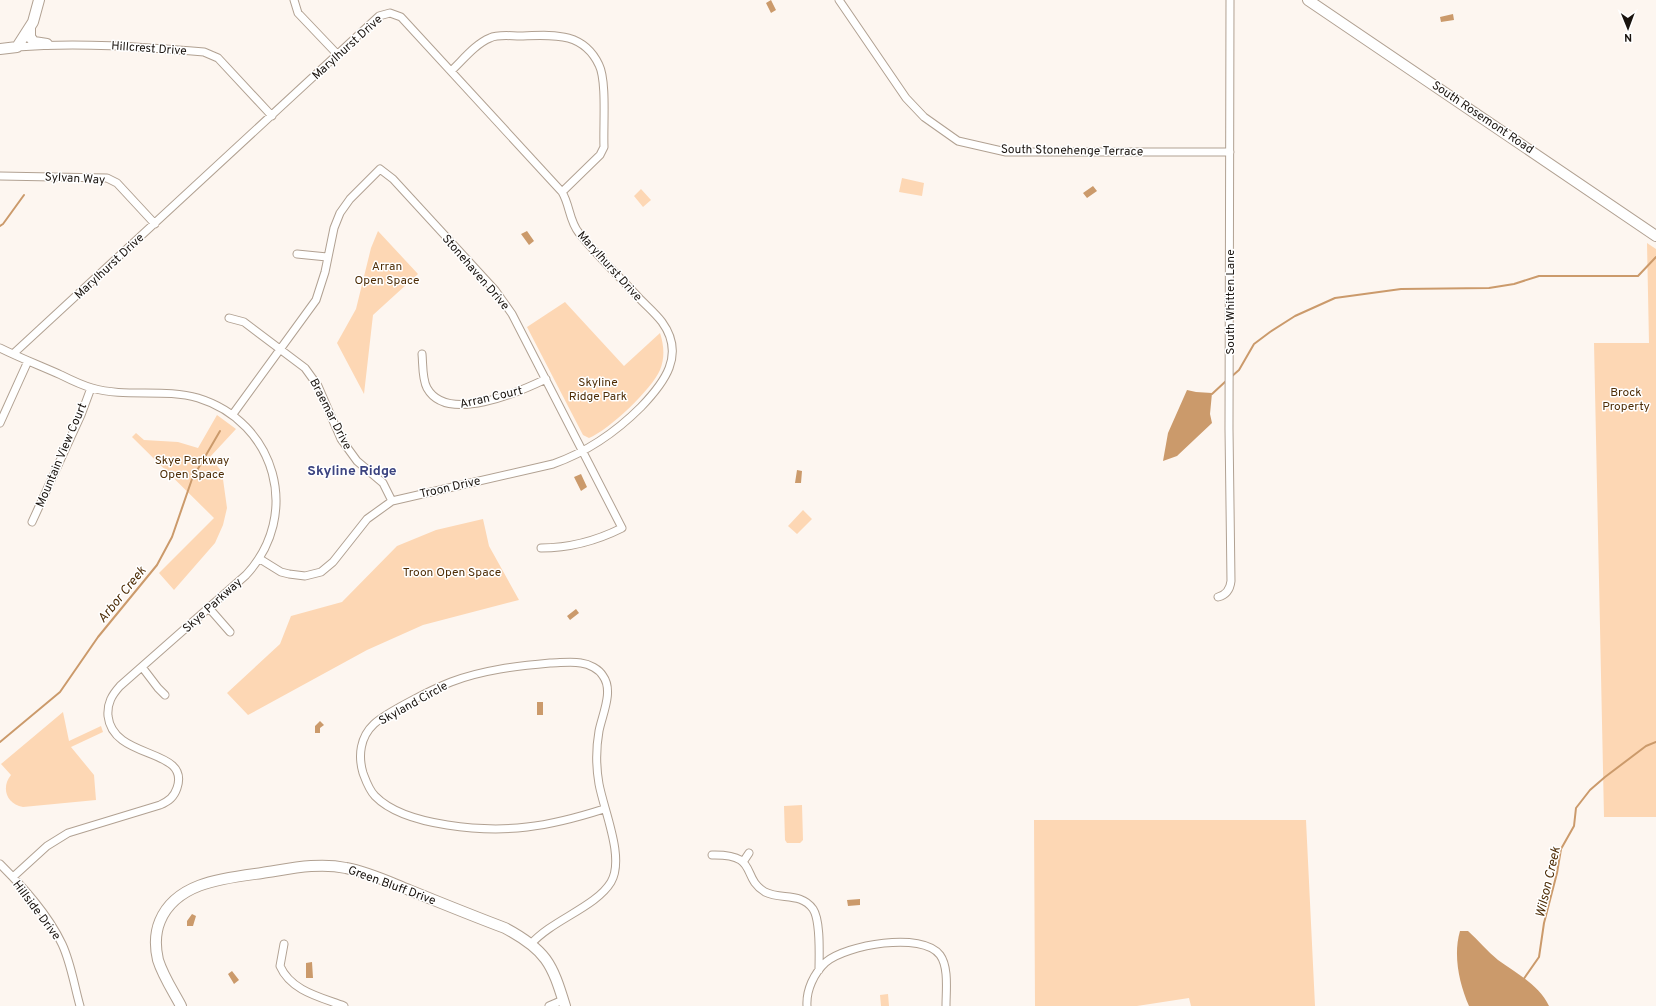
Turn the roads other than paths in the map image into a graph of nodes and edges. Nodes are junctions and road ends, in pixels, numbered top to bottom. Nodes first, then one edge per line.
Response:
1 (38, 0) edge
2 (294, 0) edge
3 (839, 0) edge
4 (1230, 0) edge
5 (1308, 0) edge
6 (30, 28) junction
7 (47, 44) junction
8 (17, 47) junction
9 (0, 48) edge
10 (338, 55) junction
11 (451, 71) junction
12 (272, 116) junction
13 (1230, 152) junction
14 (0, 176) edge
15 (562, 192) junction
16 (155, 224) junction
17 (1656, 236) edge
18 (297, 254) dead end
19 (327, 257) junction
20 (229, 318) dead end
21 (0, 348) edge
22 (281, 349) junction
23 (13, 354) junction
24 (422, 354) dead end
25 (28, 361) junction
26 (546, 379) junction
27 (91, 388) junction
28 (652, 396) joint
29 (233, 414) junction
30 (0, 423) edge
31 (584, 451) junction
32 (392, 501) junction
33 (32, 522) dead end
34 (541, 548) dead end
35 (260, 559) junction
36 (1218, 597) dead end
37 (209, 608) junction
38 (230, 632) dead end
39 (142, 667) junction
40 (165, 695) dead end
41 (604, 809) junction
42 (748, 853) dead end
43 (712, 855) dead end
44 (743, 862) junction
45 (0, 864) edge
46 (13, 877) junction
47 (284, 944) dead end
48 (531, 944) junction
49 (819, 970) junction
50 (564, 1003) edge
51 (80, 1006) edge
52 (181, 1006) edge
53 (344, 1006) edge
54 (549, 1006) edge
55 (807, 1006) edge
56 (946, 1006) edge

1 - 6 street
2 - 10 street
3 - 13 street, South Stonehenge Terrace
4 - 13 street, South Whitten Lane
5 - 17 street, South Rosemont Road
6 - 7 street
6 - 8 street
7 - 8 street, Hillcrest Drive
7 - 12 street, Hillcrest Drive
8 - 9 street, Hillcrest Drive
10 - 11 street, Marylhurst Drive
10 - 12 street, Marylhurst Drive
11 - 15 street, Marylhurst Drive
11 - 15 street
12 - 16 street, Marylhurst Drive
13 - 36 street, South Whitten Lane
14 - 16 street, Sylvan Way
15 - 28 street, Marylhurst Drive
16 - 23 street, Marylhurst Drive
18 - 19 street
19 - 22 street, Stonehaven Drive
19 - 26 street, Stonehaven Drive
20 - 22 street, Braemar Drive
21 - 23 street
22 - 29 street, Stonehaven Drive
22 - 32 street, Braemar Drive
23 - 25 street, Skye Parkway
24 - 26 street, Arran Court
25 - 27 street, Skye Parkway
25 - 30 street
26 - 31 street, Stonehaven Drive
27 - 29 street, Skye Parkway
27 - 33 street, Mountain View Court
28 - 31 street, Troon Drive
29 - 35 street, Skye Parkway
31 - 32 street, Troon Drive
31 - 34 street, Stonehaven Drive
32 - 35 street, Troon Drive
35 - 37 street, Skye Parkway
37 - 38 street
37 - 39 street, Skye Parkway
39 - 40 street
39 - 46 street, Skye Parkway
41 - 41 street, Skyland Circle
41 - 48 street, Skyland Circle
42 - 44 street
43 - 44 street
44 - 49 street
45 - 46 street, Hillside Drive
46 - 51 street, Hillside Drive
47 - 53 street
48 - 50 street, Green Bluff Drive
48 - 52 street, Green Bluff Drive
49 - 55 street
49 - 56 street
50 - 54 street

